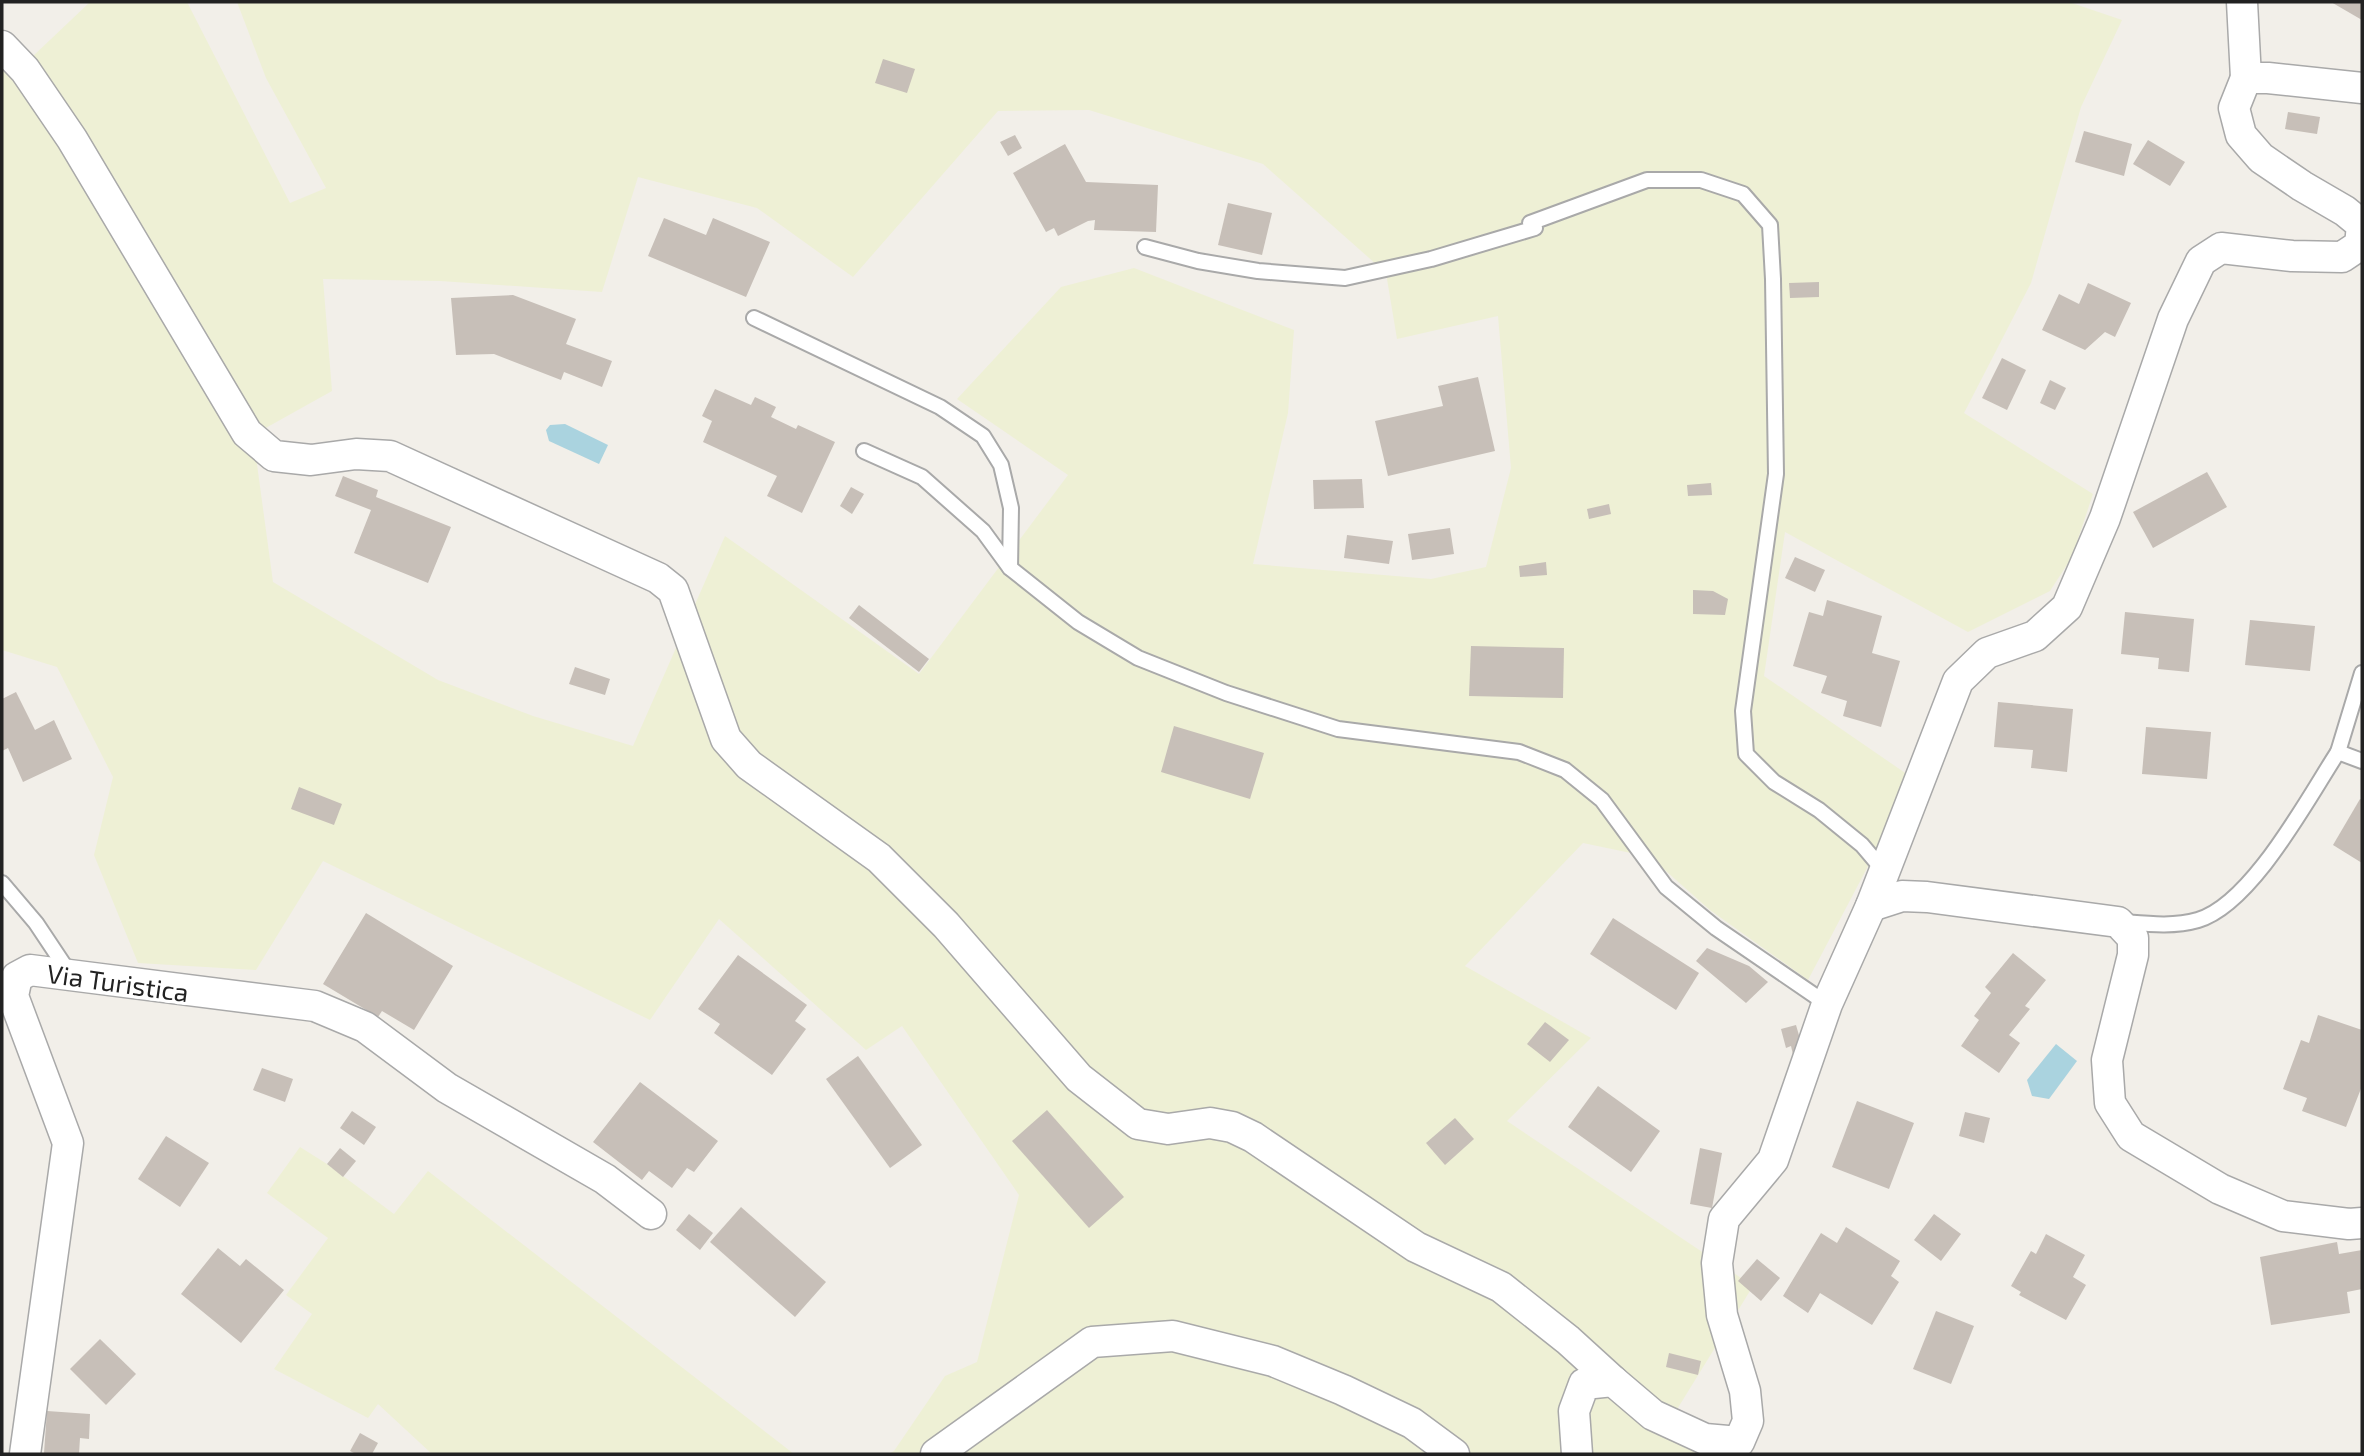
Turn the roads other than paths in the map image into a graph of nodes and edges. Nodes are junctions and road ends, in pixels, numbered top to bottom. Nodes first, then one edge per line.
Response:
1 (2242, 2) edge
2 (2, 46) edge
3 (2246, 78) junction
4 (2362, 88) edge
5 (1144, 247) dead end
6 (754, 318) dead end
7 (864, 451) dead end
8 (1010, 568) junction
9 (2362, 673) edge
10 (2338, 752) junction
11 (2362, 761) edge
12 (1884, 871) junction
13 (2, 883) edge
14 (1871, 906) junction
15 (2118, 922) junction
16 (72, 977) junction
17 (1827, 1004) junction
18 (651, 1214) dead end
19 (2362, 1223) edge
20 (1613, 1381) junction
21 (25, 1454) edge
22 (936, 1454) edge
23 (1454, 1454) edge
24 (1577, 1454) edge

1 - 3 street
2 - 20 street
3 - 4 street
3 - 12 street
5 - 12 lane
6 - 8 lane
7 - 8 lane
8 - 17 lane
9 - 10 lane
10 - 11 lane
10 - 15 lane
12 - 14 street
13 - 16 lane
14 - 15 street
14 - 17 street
15 - 19 street
16 - 18 street, Via Turistica
16 - 21 street, Via Turistica
17 - 20 street
20 - 24 street
22 - 23 street

